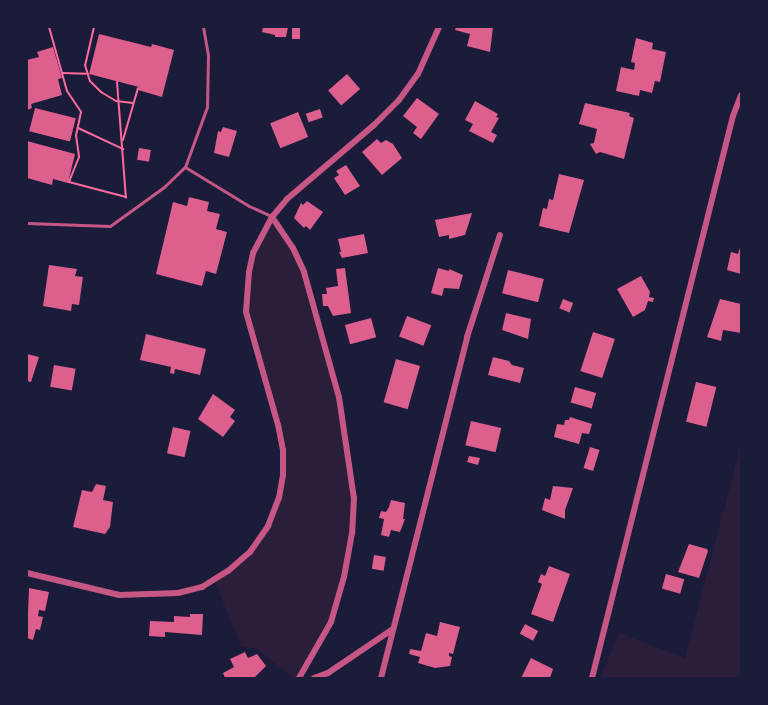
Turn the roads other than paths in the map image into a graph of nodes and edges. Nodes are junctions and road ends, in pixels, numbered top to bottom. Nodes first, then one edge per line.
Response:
1 (203, 27) edge
2 (439, 27) edge
3 (741, 95) edge
4 (185, 166) junction
5 (272, 217) junction
6 (27, 223) edge
7 (500, 235) dead end
8 (27, 573) edge
9 (393, 629) junction
10 (299, 678) edge
11 (314, 678) edge
12 (381, 678) edge
13 (592, 678) edge

1 - 4 lane
2 - 5 street
3 - 13 street
4 - 5 lane
4 - 6 lane
5 - 8 street
5 - 10 street
7 - 9 street
9 - 11 street
9 - 12 street

